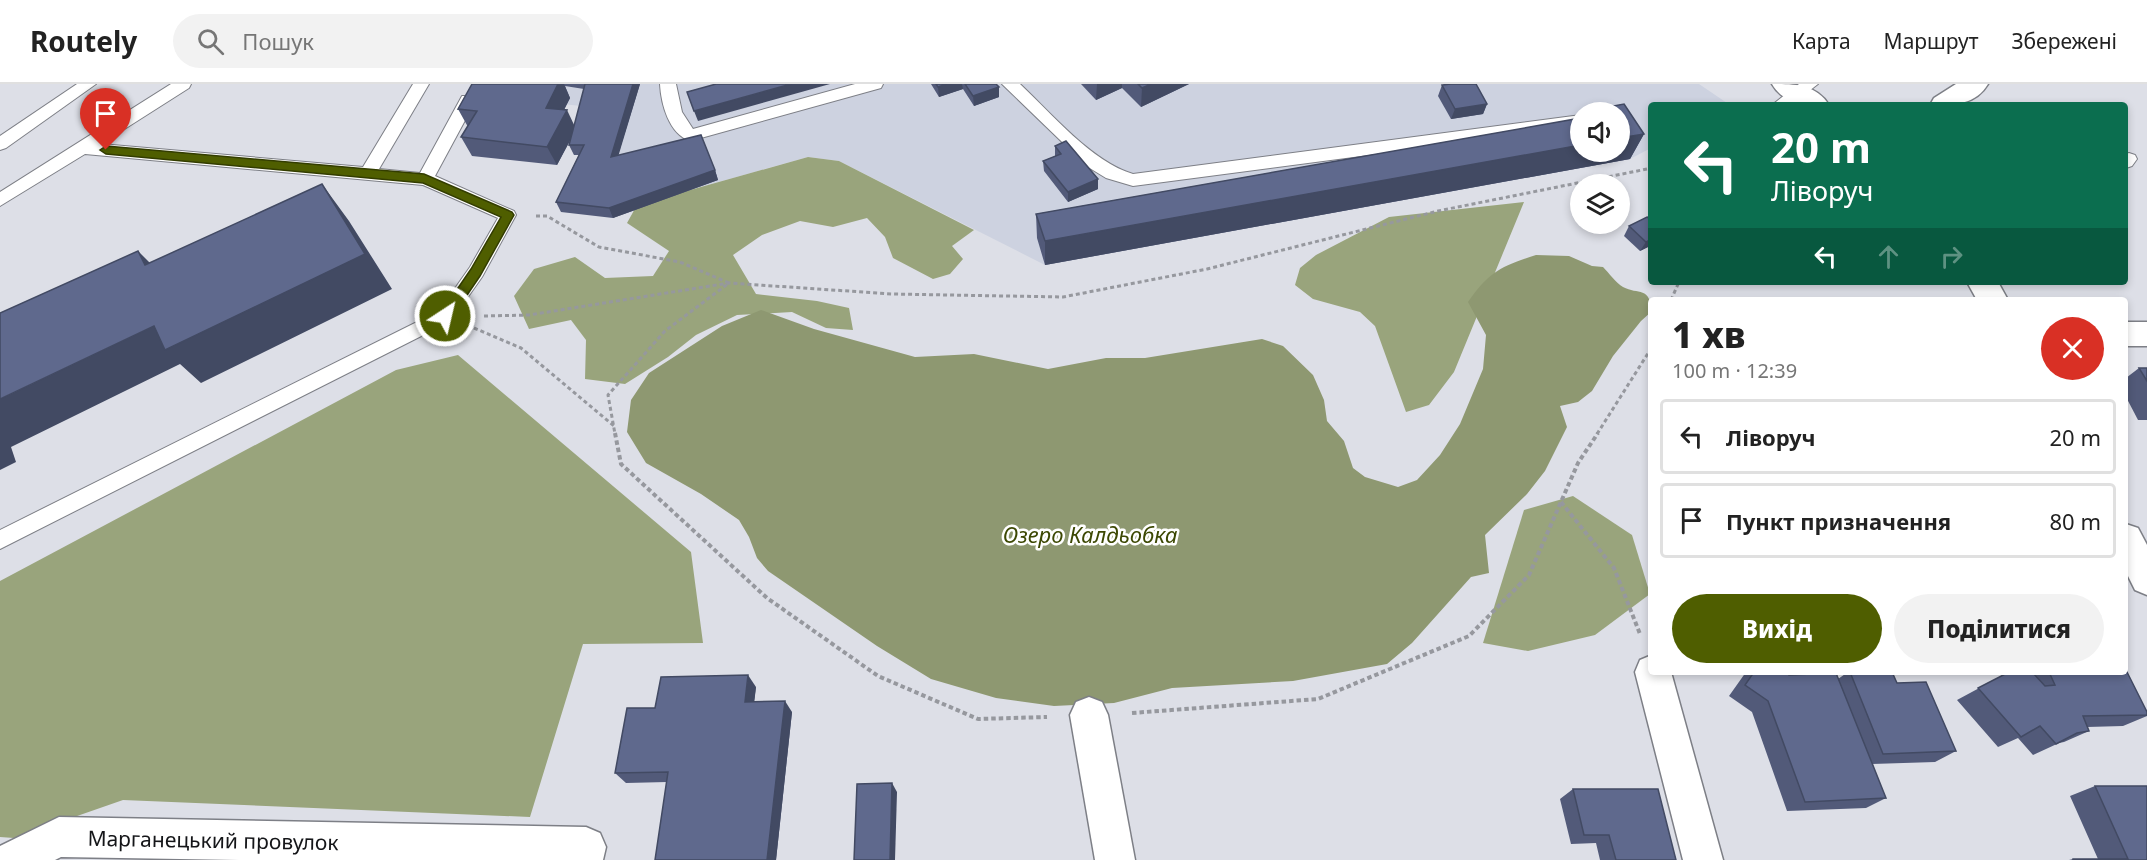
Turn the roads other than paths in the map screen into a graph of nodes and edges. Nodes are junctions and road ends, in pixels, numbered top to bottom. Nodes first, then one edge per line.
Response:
1 (88, 84) edge
2 (183, 84) edge
3 (421, 84) edge
4 (668, 84) edge
5 (875, 84) edge
6 (1010, 84) edge
7 (1975, 84) edge
8 (468, 100) edge
9 (1948, 102) edge
10 (1570, 122) edge
11 (0, 144) edge
12 (82, 148) junction
13 (367, 175) junction
14 (424, 179) junction
15 (0, 200) edge
16 (2128, 334) edge
17 (2147, 334) edge
18 (0, 540) edge
19 (2128, 543) edge
20 (2147, 579) edge
21 (1654, 675) edge
22 (1089, 716) road end
23 (13, 860) edge
24 (584, 860) edge
25 (1115, 860) edge
26 (1703, 860) edge

1 - 11 lane
2 - 12 lane
3 - 13 lane
4 - 5 lane
6 - 10 lane
7 - 9 street
8 - 14 lane
12 - 13 lane
12 - 15 lane
13 - 14 lane
14 - 18 lane
16 - 17 street
19 - 20 street
21 - 26 street
22 - 25 street
23 - 24 street, Марганецький провулок

